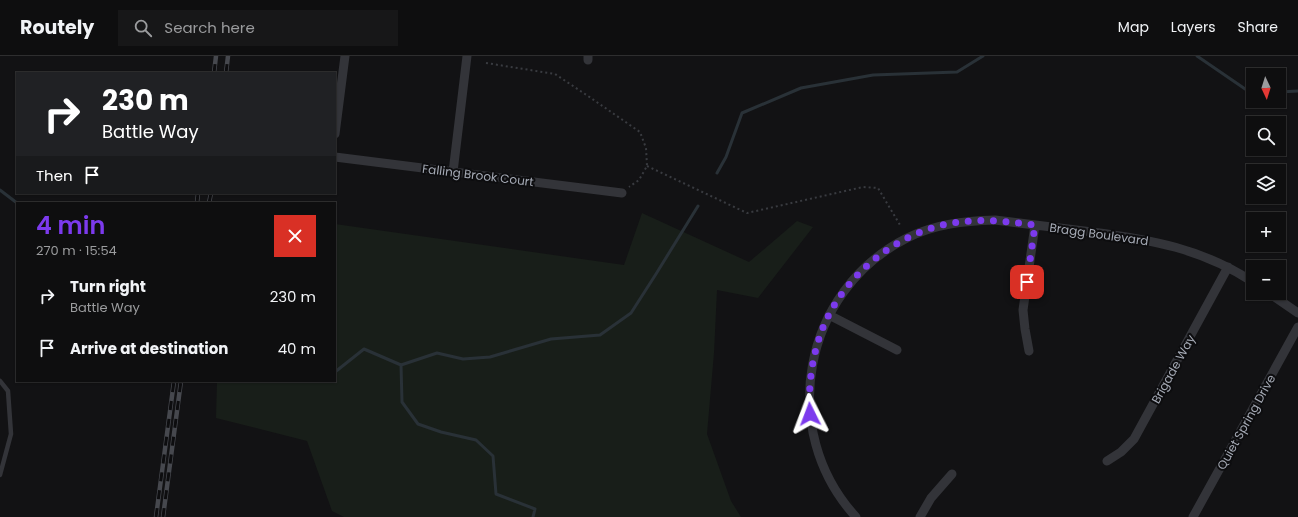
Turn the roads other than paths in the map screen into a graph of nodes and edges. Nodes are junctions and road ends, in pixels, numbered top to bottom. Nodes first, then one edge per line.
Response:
1 (345, 56) edge
2 (467, 56) edge
3 (336, 126) edge
4 (336, 156) edge
5 (453, 172) junction
6 (625, 190) road end
7 (1035, 225) junction
8 (1228, 267) junction
9 (1246, 278) edge
10 (1279, 300) edge
11 (1298, 314) edge
12 (829, 315) junction
13 (1298, 327) edge
14 (897, 350) dead end
15 (1029, 351) dead end
16 (0, 381) edge
17 (1107, 461) dead end
18 (952, 474) dead end
19 (0, 475) edge
20 (856, 517) edge
21 (920, 517) edge
22 (1193, 517) edge

1 - 3 street
2 - 5 street
4 - 5 street, Falling Brook Court
5 - 6 street, Falling Brook Court
7 - 8 street, Bragg Boulevard
7 - 12 street, Bragg Boulevard
7 - 15 street
8 - 9 street, Bragg Boulevard
8 - 17 street, Brigade Way
10 - 11 street
12 - 14 street
12 - 20 street, Bragg Boulevard
13 - 22 street, Quiet Spring Drive
16 - 19 lane
18 - 21 street

